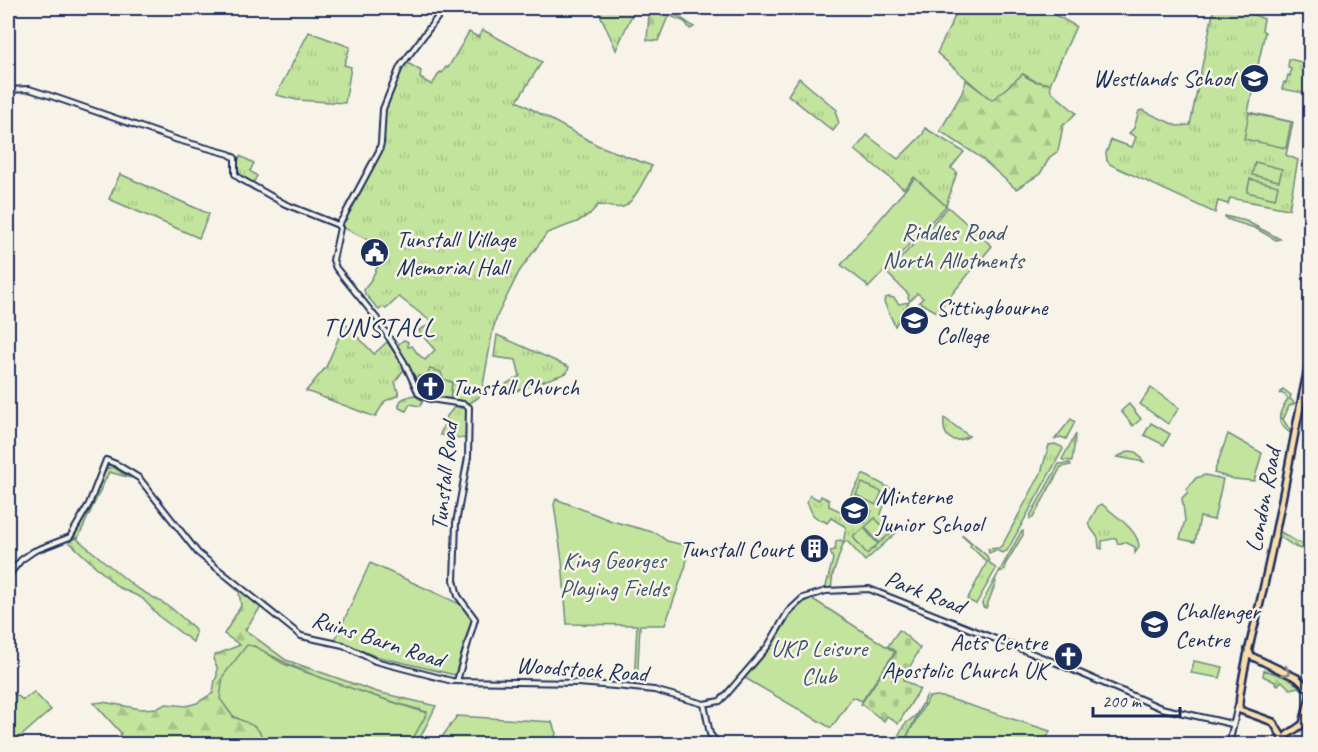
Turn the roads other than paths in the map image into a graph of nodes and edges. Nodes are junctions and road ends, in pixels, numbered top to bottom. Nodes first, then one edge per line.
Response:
1 (450, 8) edge
2 (8, 90) edge
3 (338, 225) junction
4 (1311, 359) edge
5 (8, 576) edge
6 (1248, 649) junction
7 (1254, 657) junction
8 (1246, 662) junction
9 (457, 681) junction
10 (704, 704) junction
11 (1238, 709) junction
12 (1233, 724) junction
13 (1277, 727) junction
14 (1290, 732) junction
15 (718, 744) edge
16 (1229, 744) edge
17 (1283, 744) edge

1 - 3 street
2 - 3 street
3 - 9 street, Tunstall Road
4 - 6 main road, London Road
5 - 9 street, Ruins Barn Road
6 - 7 main road
6 - 8 main road, London Road
7 - 8 main road
7 -> 14 main road
8 - 11 main road, London Road
9 - 10 street, Woodstock Road
10 - 12 street, Park Road
10 - 15 street
11 - 12 street
11 - 13 main road
12 - 16 street
13 - 14 main road
13 - 17 main road
14 - 17 main road

